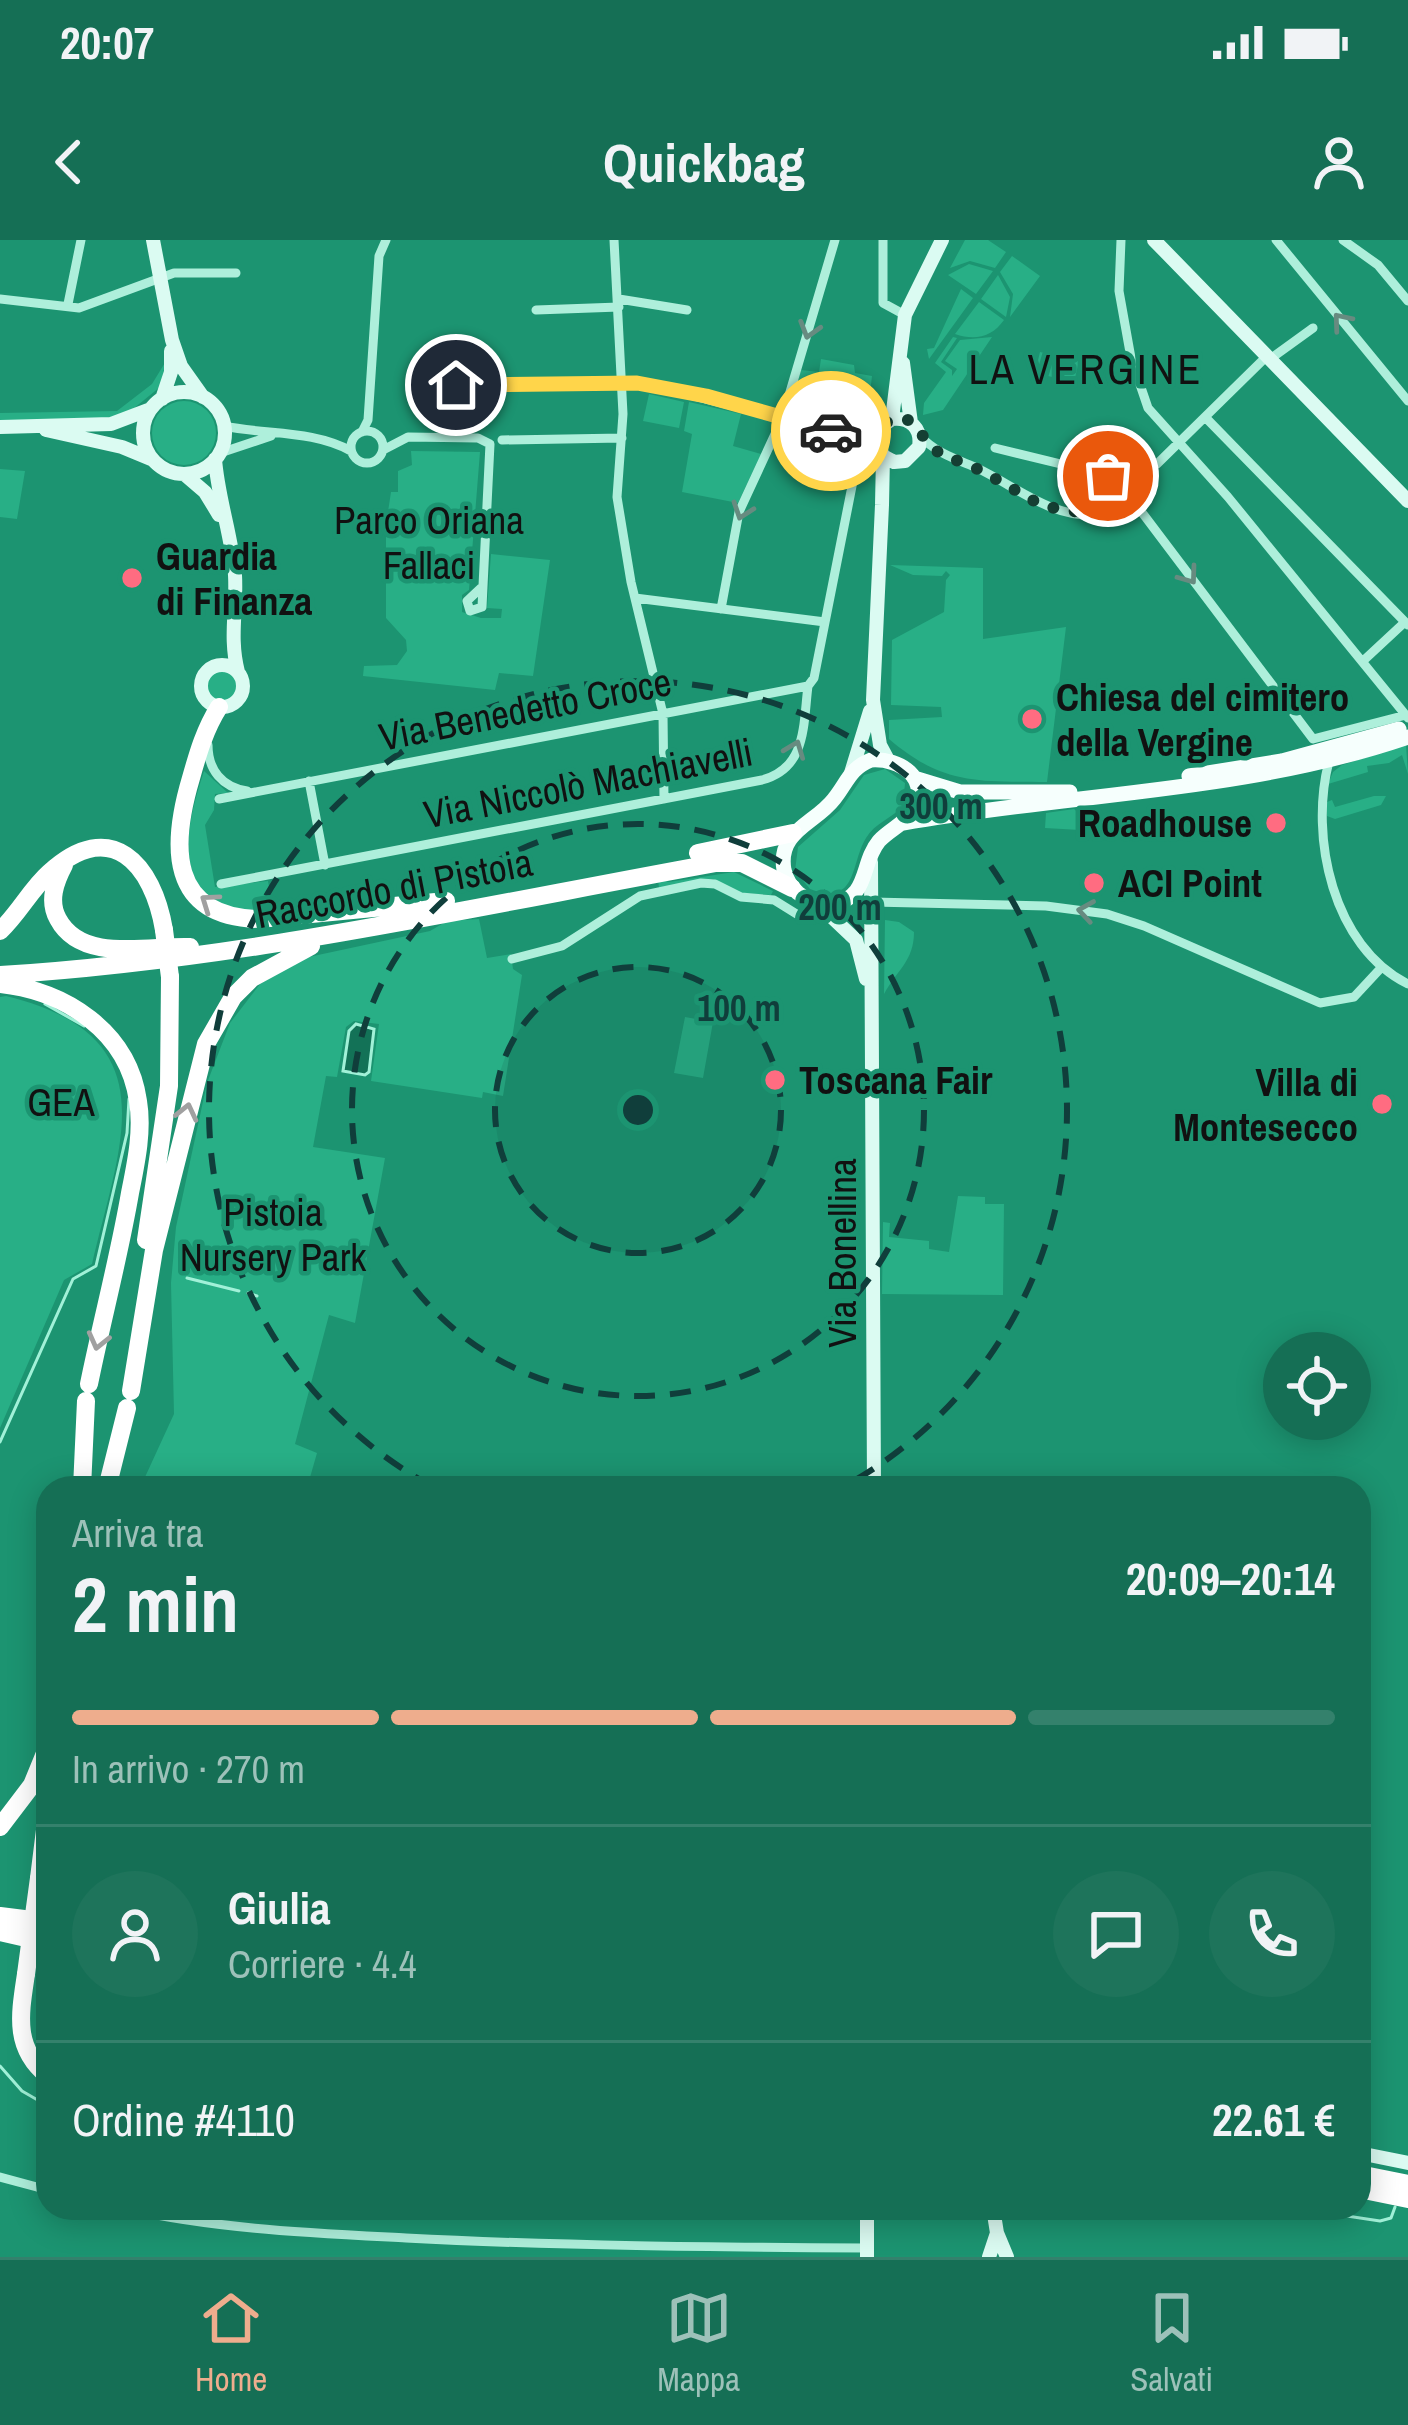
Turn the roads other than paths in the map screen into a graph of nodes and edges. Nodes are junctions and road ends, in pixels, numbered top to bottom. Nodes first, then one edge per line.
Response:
1 (81, 240) edge
2 (153, 240) edge
3 (386, 240) edge
4 (614, 240) edge
5 (835, 240) edge
6 (883, 240) edge
7 (942, 240) edge
8 (1120, 240) edge
9 (1154, 240) edge
10 (1276, 240) edge
11 (1343, 240) edge
12 (236, 273) dead end
13 (160, 278) junction
14 (0, 299) edge
15 (1408, 301) edge
16 (619, 303) junction
17 (68, 304) junction
18 (536, 310) dead end
19 (687, 310) dead end
20 (904, 315) junction
21 (1313, 328) dead end
22 (172, 340) junction
23 (901, 340) junction
24 (1269, 358) junction
25 (621, 381) junction
26 (456, 385) dead end
27 (203, 397) junction
28 (1408, 401) edge
29 (157, 403) junction
30 (1206, 418) junction
31 (782, 419) junction
32 (892, 419) junction
33 (224, 426) junction
34 (0, 427) edge
35 (35, 427) junction
36 (275, 435) junction
37 (319, 436) junction
38 (916, 436) junction
39 (371, 438) junction
40 (622, 438) junction
41 (502, 440) dead end
42 (1179, 444) junction
43 (880, 448) junction
44 (995, 448) dead end
45 (351, 451) junction
46 (217, 456) junction
47 (154, 460) junction
48 (184, 474) junction
49 (1119, 482) junction
50 (1408, 501) edge
51 (224, 524) junction
52 (483, 586) dead end
53 (635, 598) junction
54 (721, 609) junction
55 (825, 622) junction
56 (1406, 623) edge
57 (231, 643) junction
58 (1364, 661) junction
59 (214, 667) junction
60 (238, 672) junction
61 (808, 686) junction
62 (873, 700) junction
63 (222, 707) junction
64 (663, 714) junction
65 (1407, 720) edge
66 (1408, 737) edge
67 (888, 760) junction
68 (1329, 761) junction
69 (1305, 767) junction
70 (851, 773) junction
71 (914, 778) junction
72 (309, 781) junction
73 (1322, 788) junction
74 (252, 792) junction
75 (219, 799) dead end
76 (664, 800) junction
77 (903, 823) junction
78 (793, 833) junction
79 (871, 857) junction
80 (66, 862) junction
81 (325, 865) junction
82 (221, 884) dead end
83 (792, 887) junction
84 (446, 901) junction
85 (872, 902) junction
86 (816, 903) junction
87 (375, 926) junction
88 (0, 931) edge
89 (190, 946) junction
90 (512, 959) dead end
91 (0, 964) edge
92 (1380, 969) junction
93 (0, 975) edge
94 (0, 984) edge
95 (1408, 984) edge
96 (874, 1019) junction
97 (152, 1190) junction
98 (109, 1298) junction
99 (142, 1307) junction
100 (83, 1476) edge
101 (110, 1476) edge
102 (874, 1476) edge
103 (36, 1775) edge
104 (0, 1827) edge
105 (36, 1900) edge
106 (0, 1916) edge
107 (36, 1920) edge
108 (0, 1931) edge
109 (36, 1938) edge
110 (36, 2065) edge
111 (1371, 2155) edge
112 (1408, 2163) edge
113 (1371, 2176) edge
114 (0, 2177) edge
115 (1408, 2184) edge
116 (36, 2187) edge
117 (1371, 2191) edge
118 (1408, 2199) edge
119 (187, 2220) edge
120 (867, 2220) edge
121 (995, 2220) edge
122 (998, 2234) junction
123 (502, 2242) junction
124 (867, 2252) edge
125 (501, 2257) edge
126 (989, 2257) edge
127 (1006, 2257) edge

1 - 17 street
2 - 13 main road
3 - 39 street
4 - 16 street
5 -> 31 street
6 - 20 street
7 - 20 main road
8 - 42 street
9 - 24 main road
28 -> 10 street
11 - 15 street
12 - 13 street
13 - 17 street
13 - 22 main road
14 - 17 street
16 - 18 street
16 - 19 street
16 - 25 street
20 - 23 main road
21 - 24 street
22 - 27 main road
22 - 29 main road
23 - 32 main road
23 - 38 main road
24 - 30 street
24 - 50 main road
25 - 26 street
25 - 31 street
25 - 40 street
27 - 29 main road
27 - 33 main road
29 - 35 main road
29 - 47 main road
30 - 42 street
30 - 56 street
31 - 43 street
31 -> 54 street
32 - 38 main road
32 - 43 main road
33 - 36 street
33 - 46 main road
34 - 35 main road
35 - 47 main road
36 - 37 street
36 - 46 street
37 - 39 street
37 - 45 street
38 - 43 main road
38 - 49 street
39 - 45 street
39 - 45 street
39 - 52 street
40 - 41 street
40 - 53 street
42 - 49 street
42 - 58 street
43 - 55 street, Via Niccolò Machiavelli
43 - 62 main road
44 - 49 street
46 - 48 main road
46 - 51 main road
47 - 48 main road
48 - 51 main road
49 -> 65 street
51 - 57 main road
53 - 54 street
53 - 64 street
54 - 55 street
55 - 61 street, Via Niccolò Machiavelli
56 - 58 street
57 - 59 main road
57 - 60 main road
58 - 65 street
59 - 60 main road
59 - 63 main road
60 - 63 main road
61 - 64 street, Via Benedetto Croce
76 -> 61 street, Via Niccolò Machiavelli
62 - 67 main road
62 - 70 main road
63 - 74 street
84 -> 63 highway
64 - 72 street, Via Benedetto Croce
64 - 76 street
65 - 71 main road
66 - 68 main road
67 - 70 main road
67 - 71 main road
68 - 69 main road
68 - 73 street
69 - 73 street
69 - 77 main road
70 - 78 main road
71 - 77 main road
72 - 74 street, Via Benedetto Croce
72 - 81 street
73 - 92 street
74 - 75 street, Via Benedetto Croce
76 - 81 street, Via Niccolò Machiavelli
77 - 79 main road
78 - 83 main road
78 - 84 highway, Raccordo di Pistoia
79 - 85 main road, Via Bonellina
79 - 86 main road
80 - 88 highway
80 - 89 highway
80 - 97 highway, bridge
81 - 82 street, Via Niccolò Machiavelli
83 - 86 main road
83 - 87 highway, Raccordo di Pistoia
84 - 89 highway, Raccordo di Pistoia
92 -> 85 street
85 - 96 main road, Via Bonellina
86 - 90 street
86 - 96 main road, Via Bonellina
87 - 93 highway, Raccordo di Pistoia
99 -> 87 highway
89 - 91 highway, Raccordo di Pistoia
92 - 95 street
94 - 98 highway
96 - 102 main road, Via Bonellina
97 - 98 highway
97 - 99 highway
98 -> 100 highway
99 - 101 highway
103 - 104 highway
105 - 110 highway, bridge
106 - 107 highway
108 - 109 highway
111 - 112 main road
113 - 115 highway
114 - 116 street
117 - 118 highway
119 - 123 street
120 - 124 main road
121 - 122 main road
122 - 126 main road
122 - 127 main road
123 - 124 street
123 - 125 street

